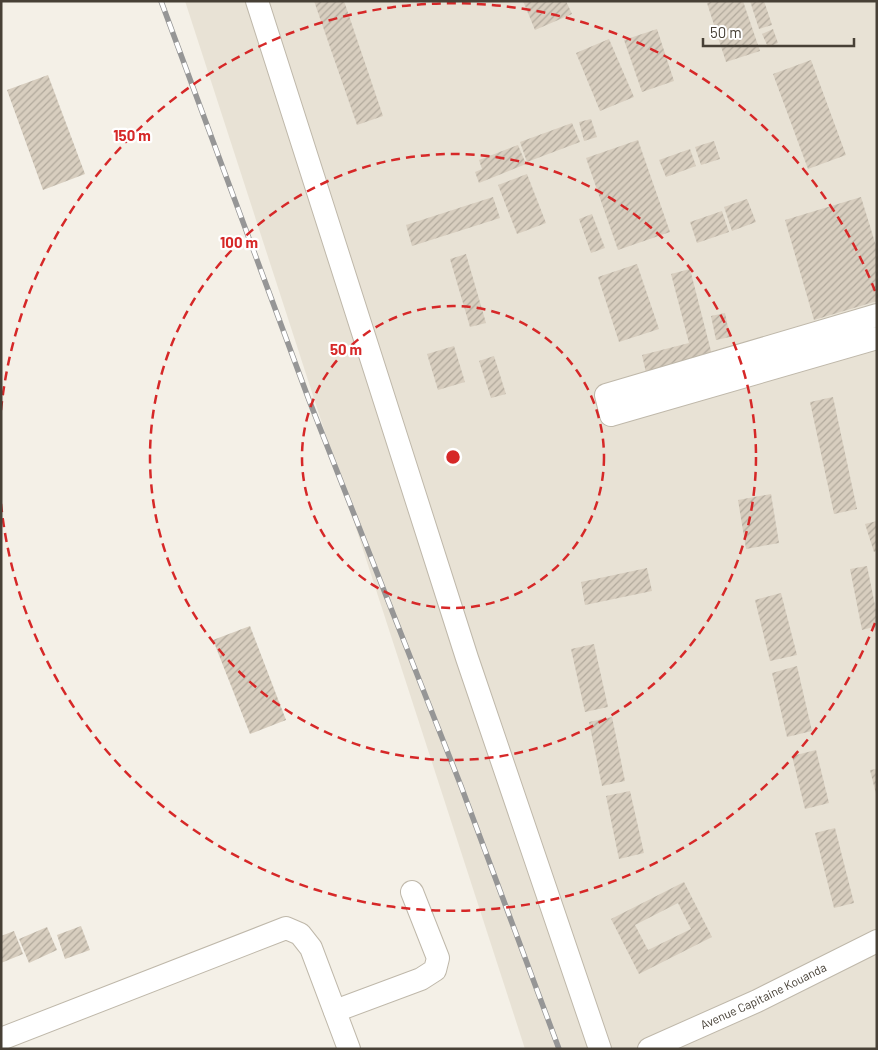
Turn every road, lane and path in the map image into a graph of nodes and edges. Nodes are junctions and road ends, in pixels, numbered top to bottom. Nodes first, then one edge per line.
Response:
1 (257, 1) edge
2 (877, 315) edge
3 (877, 338) edge
4 (412, 892) dead end
5 (877, 941) edge
6 (335, 1011) junction
7 (1, 1038) edge
8 (349, 1049) edge
9 (600, 1049) edge
10 (649, 1049) edge

1 - 9 street
2 - 3 street
4 - 6 street
5 - 10 street, Avenue Capitaine Kouanda
6 - 7 street
6 - 8 street

